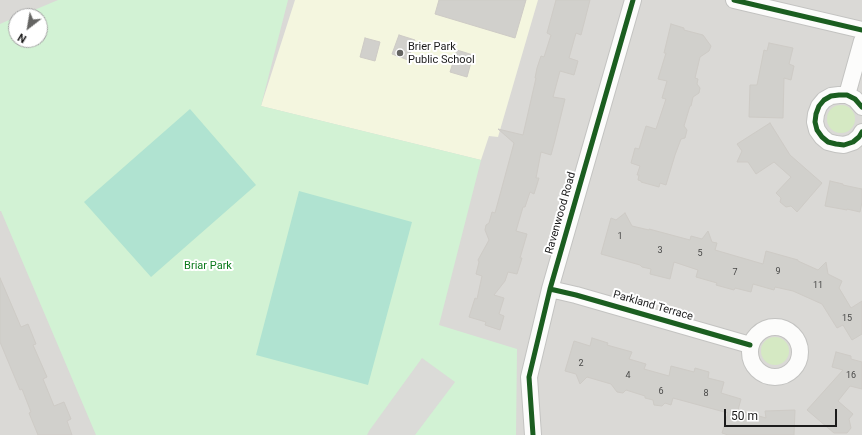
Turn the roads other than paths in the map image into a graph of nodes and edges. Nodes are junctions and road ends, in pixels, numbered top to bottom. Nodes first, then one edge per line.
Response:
1 (633, 0) edge
2 (734, 0) edge
3 (862, 30) edge
4 (862, 41) edge
5 (847, 95) junction
6 (862, 107) edge
7 (862, 132) edge
8 (550, 289) junction
9 (750, 345) dead end
10 (533, 435) edge

1 - 8 street, Ravenwood Road
2 - 3 street
4 - 5 street
5 - 6 street
5 - 7 street
8 - 9 street, Parkland Terrace
8 - 10 street, Ravenwood Road

